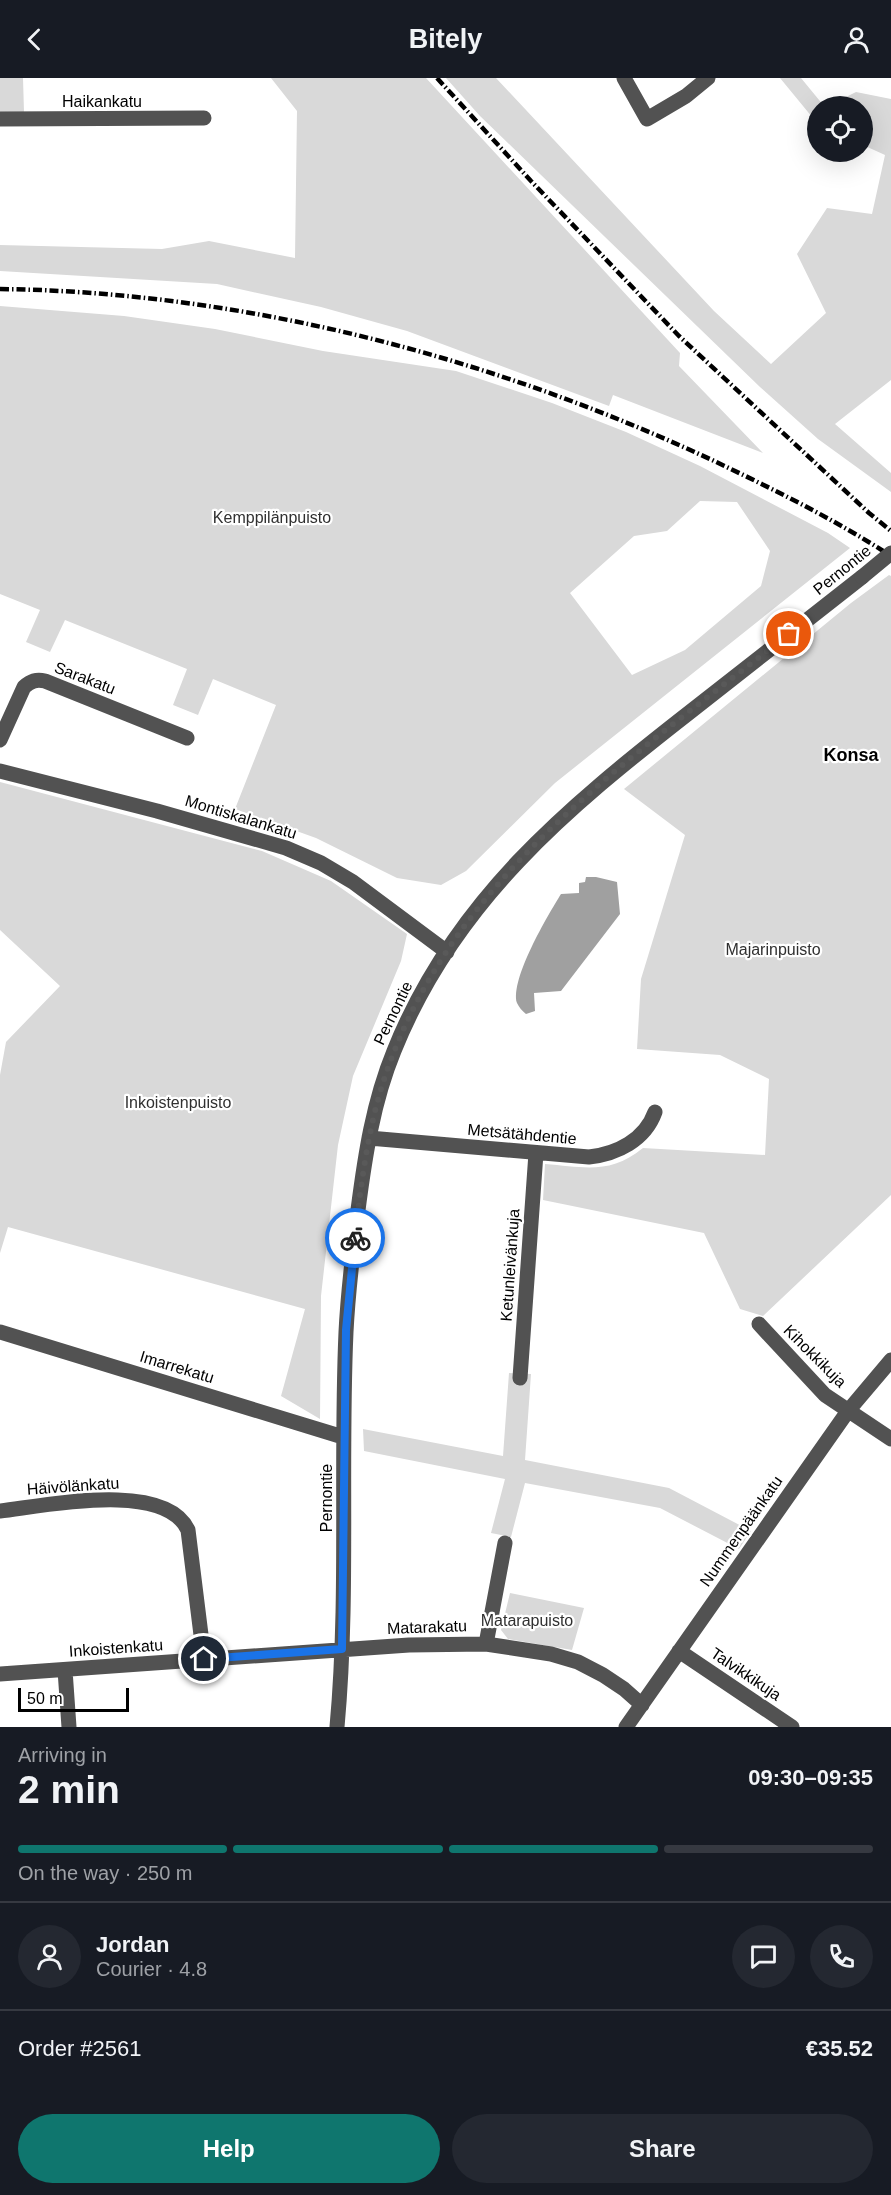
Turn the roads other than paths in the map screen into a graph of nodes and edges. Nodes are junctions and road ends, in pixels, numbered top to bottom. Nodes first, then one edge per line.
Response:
1 (624, 78) edge
2 (708, 78) edge
3 (204, 118) dead end
4 (0, 119) edge
5 (891, 553) edge
6 (187, 738) dead end
7 (0, 740) edge
8 (0, 771) edge
9 (447, 952) junction
10 (655, 1112) dead end
11 (369, 1138) junction
12 (536, 1153) junction
13 (759, 1324) dead end
14 (0, 1332) edge
15 (891, 1360) edge
16 (520, 1378) dead end
17 (848, 1411) junction
18 (343, 1437) junction
19 (891, 1439) edge
20 (0, 1511) edge
21 (505, 1543) dead end
22 (486, 1644) junction
23 (342, 1649) junction
24 (679, 1651) junction
25 (204, 1659) junction
26 (65, 1670) junction
27 (0, 1674) edge
28 (642, 1705) junction
29 (69, 1727) edge
30 (337, 1727) edge
31 (626, 1727) edge
32 (792, 1727) edge

1 - 2 street
3 - 4 street, Haikankatu
5 - 9 street, Pernontie, bridge
6 - 7 street, Sarakatu
8 - 9 street, Montiskalankatu
9 - 11 street, Pernontie
10 - 12 street, Metsätähdentie
11 - 12 street, Metsätähdentie
11 - 18 street, Pernontie
12 - 16 street, Ketunleivänkuja
13 - 17 street, Kihokkikuja
14 - 18 street, Imarrekatu
15 - 17 street, Nummenpäänkatu
17 - 19 street, Kihokkikuja
17 - 24 street, Nummenpäänkatu
18 - 23 street, Pernontie
20 - 25 street, Häivölänkatu
21 - 22 street
22 - 23 street, Matarakatu
22 - 28 street, Matarakatu
23 - 25 street, Inkoistenkatu
23 - 30 street, Pernontie
24 - 28 street, Nummenpäänkatu
24 - 32 street, Talvikkikuja
25 - 26 street, Inkoistenkatu
26 - 27 street, Inkoistenkatu
26 - 29 street
28 - 31 street, Nummenpäänkatu

